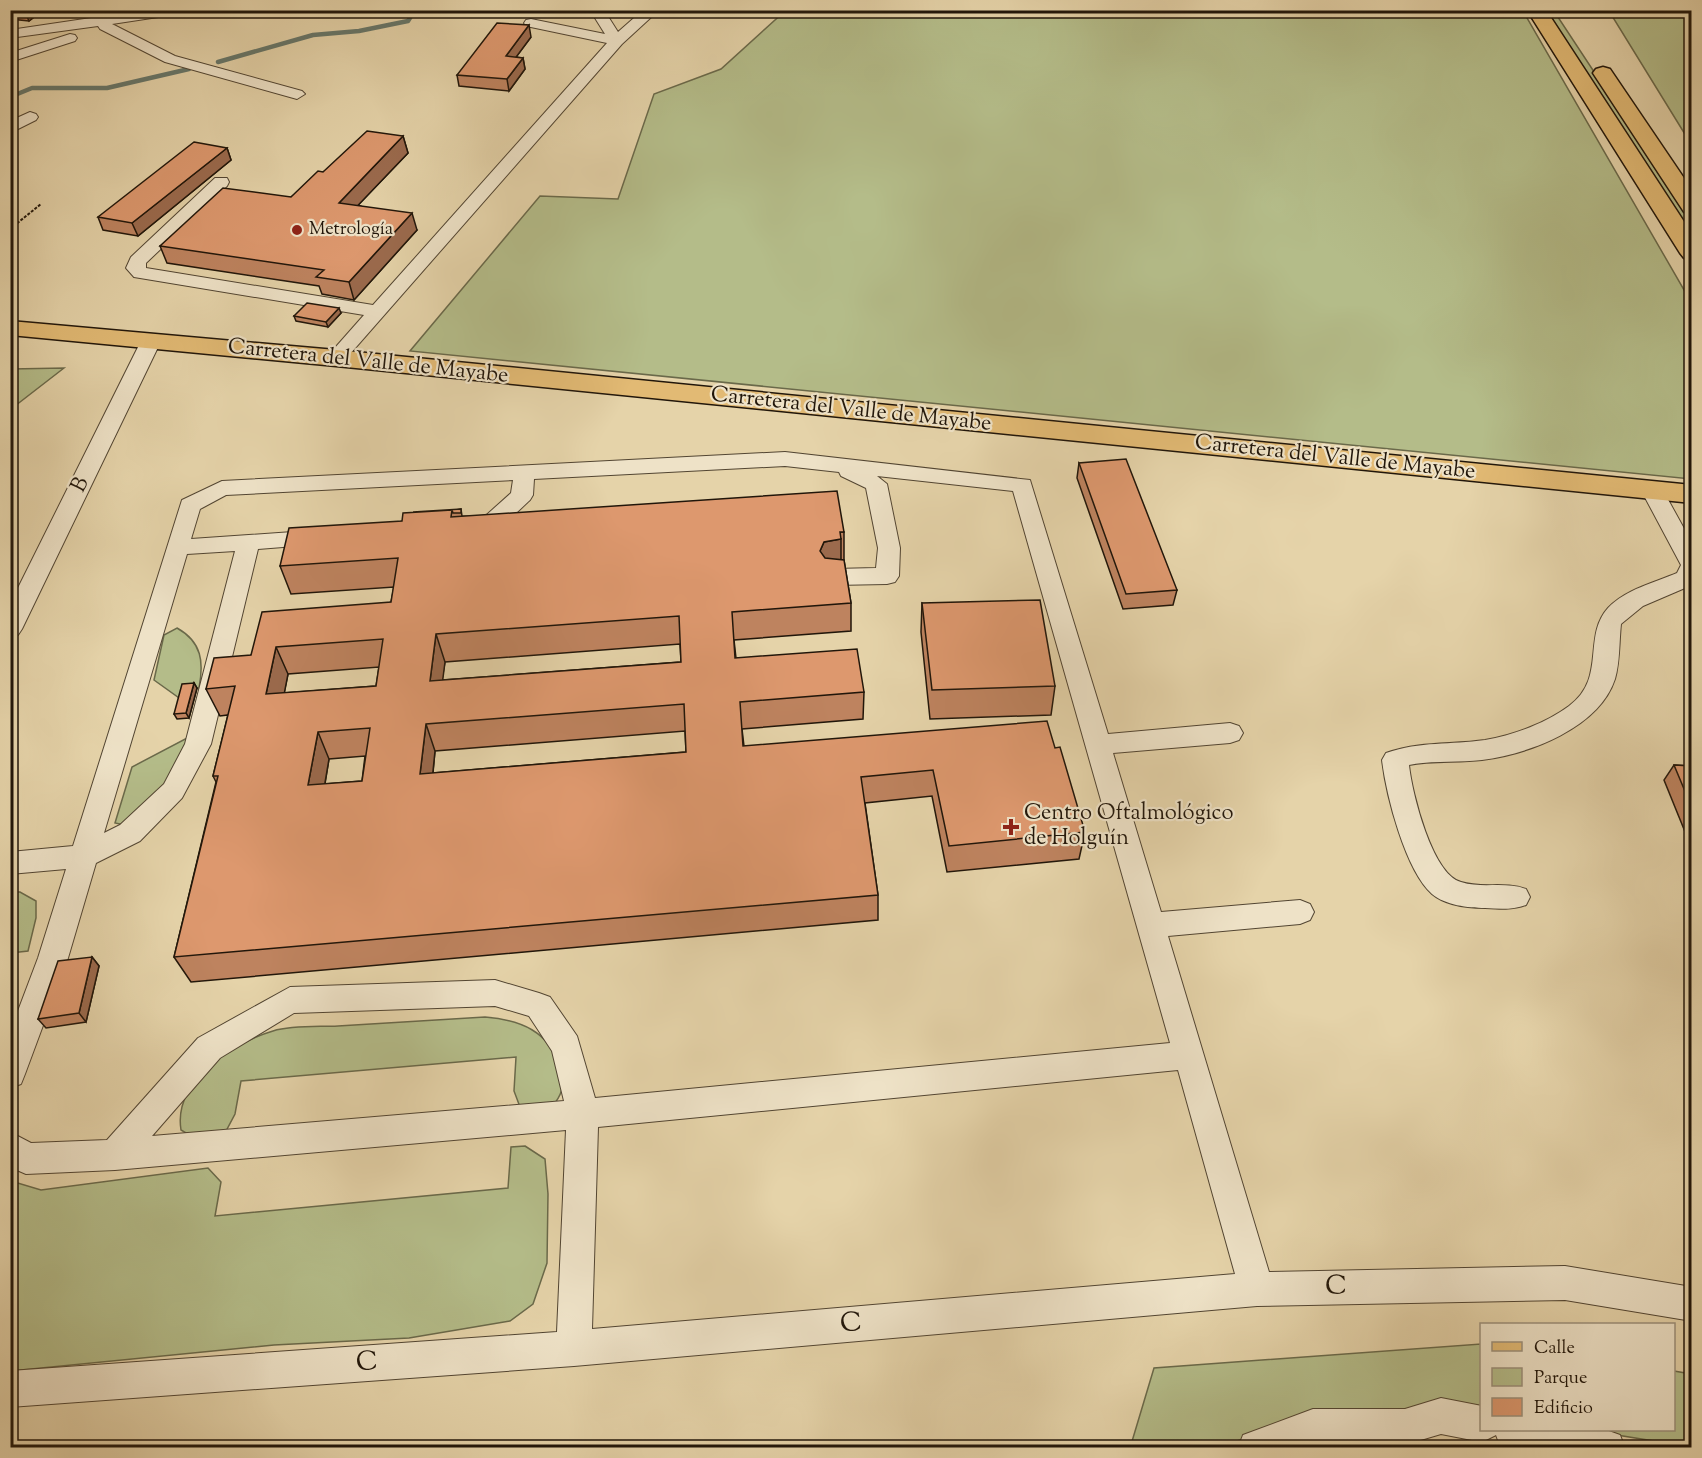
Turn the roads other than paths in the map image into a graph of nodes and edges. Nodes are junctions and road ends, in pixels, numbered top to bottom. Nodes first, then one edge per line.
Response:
1 (178, 10) edge
2 (597, 10) edge
3 (652, 10) edge
4 (1536, 10) edge
5 (46, 16) dead end
6 (107, 23) junction
7 (531, 23) edge
8 (17, 33) edge
9 (616, 41) junction
10 (10, 58) edge
11 (1594, 60) dead end
12 (297, 94) dead end
13 (30, 117) dead end
14 (10, 128) edge
15 (221, 182) dead end
16 (1692, 207) edge
17 (1692, 253) edge
18 (379, 312) junction
19 (10, 328) edge
20 (151, 341) junction
21 (336, 358) junction
22 (835, 464) junction
23 (524, 472) junction
24 (1652, 490) junction
25 (1692, 494) edge
26 (454, 529) edge
27 (340, 536) edge
28 (248, 542) junction
29 (178, 547) junction
30 (1692, 565) edge
31 (834, 577) edge
32 (10, 629) edge
33 (1230, 733) dead end
34 (1098, 745) junction
35 (84, 856) junction
36 (10, 863) edge
37 (1516, 897) dead end
38 (1300, 912) dead end
39 (1151, 925) junction
40 (1189, 1055) junction
41 (10, 1074) edge
42 (583, 1114) junction
43 (10, 1147) edge
44 (115, 1155) junction
45 (1257, 1289) junction
46 (1692, 1304) edge
47 (574, 1348) junction
48 (10, 1389) edge
49 (1480, 1424) edge
50 (1405, 1427) junction
51 (1517, 1431) edge
52 (1256, 1448) edge
53 (1374, 1448) edge
54 (1607, 1448) edge

1 - 6 street
2 - 9 street
3 - 9 street
4 - 17 main road
5 - 8 street
6 - 8 street
6 - 10 street
6 - 12 street
7 - 9 street
9 - 18 street
11 - 16 main road
13 - 14 street
15 - 18 street
18 - 21 street
19 - 20 main road, Carretera del Valle de Mayabe
20 - 21 main road, Carretera del Valle de Mayabe
20 - 32 street, B
21 - 24 main road, Carretera del Valle de Mayabe
22 - 23 street
22 - 31 street
22 - 34 street
23 - 26 street
23 - 29 street
24 - 25 main road, Carretera del Valle de Mayabe
24 - 30 street
27 - 28 street
28 - 29 street
28 - 35 street
29 - 35 street
30 - 37 street
33 - 34 street
34 - 39 street
35 - 36 street
35 - 41 street
38 - 39 street
39 - 40 street
40 - 42 street
40 - 45 street
42 - 44 street
42 - 44 street
42 - 47 street
43 - 44 street
45 - 46 street, C
45 - 47 street, C
47 - 48 street, C
49 - 50 street
50 - 52 street
50 - 53 street
51 - 54 street

